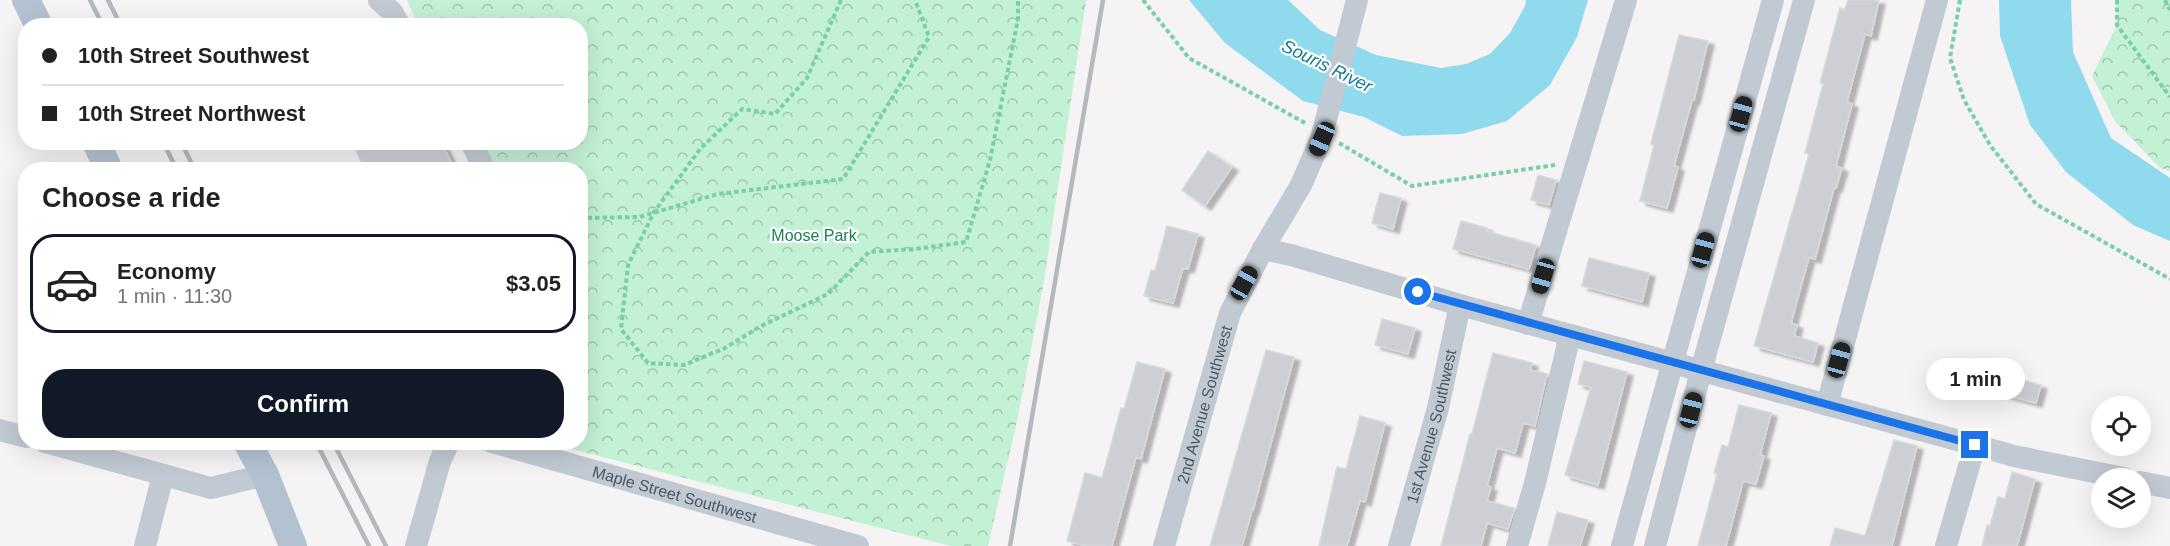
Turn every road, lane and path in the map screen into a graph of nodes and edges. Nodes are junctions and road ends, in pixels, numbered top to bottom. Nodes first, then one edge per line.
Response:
1 (26, 0) edge
2 (379, 0) edge
3 (841, 0) edge
4 (915, 0) edge
5 (1018, 0) edge
6 (1626, 0) edge
7 (1773, 0) edge
8 (1804, 0) edge
9 (1937, 0) edge
10 (1960, 0) edge
11 (2117, 0) edge
12 (2165, 0) edge
13 (1355, 4) edge
14 (2170, 9) edge
15 (35, 18) edge
16 (395, 18) edge
17 (2170, 97) edge
18 (654, 212) junction
19 (588, 218) edge
20 (1263, 249) junction
21 (2170, 279) edge
22 (1460, 305) junction
23 (1528, 324) junction
24 (1570, 335) junction
25 (1672, 363) junction
26 (1701, 371) junction
27 (1827, 405) junction
28 (0, 430) edge
29 (18, 435) edge
30 (1975, 445) junction
31 (74, 450) edge
32 (251, 450) edge
33 (446, 450) edge
34 (451, 450) edge
35 (520, 450) edge
36 (2091, 471) edge
37 (163, 475) junction
38 (265, 475) junction
39 (2151, 484) edge
40 (2170, 488) edge
41 (145, 546) edge
42 (293, 546) edge
43 (417, 546) edge
44 (430, 546) edge
45 (858, 546) edge
46 (1164, 546) edge
47 (1399, 546) edge
48 (1517, 546) edge
49 (1622, 546) edge
50 (1655, 546) edge
51 (1946, 546) edge

1 - 15 main road
2 - 16 street
3 - 18 path
4 - 18 path
5 - 18 path
6 - 23 street
7 - 25 street
8 - 26 street
9 - 27 street
10 - 21 path
11 - 17 path
12 - 14 path
13 - 20 street, 2nd Avenue Southwest
18 - 19 path
20 - 22 street
20 - 46 street, 2nd Avenue Southwest
22 - 23 street
22 - 47 street, 1st Avenue Southwest
23 - 24 street
24 - 25 street
24 - 48 street
25 - 26 street
25 - 49 street
26 - 27 street
26 - 50 street
27 - 30 street
28 - 29 street
30 - 36 street
30 - 51 street
31 - 37 street
32 - 38 main road
33 - 43 street
34 - 44 street
35 - 45 street, Maple Street Southwest
37 - 38 street
37 - 41 street
38 - 42 main road
39 - 40 street

